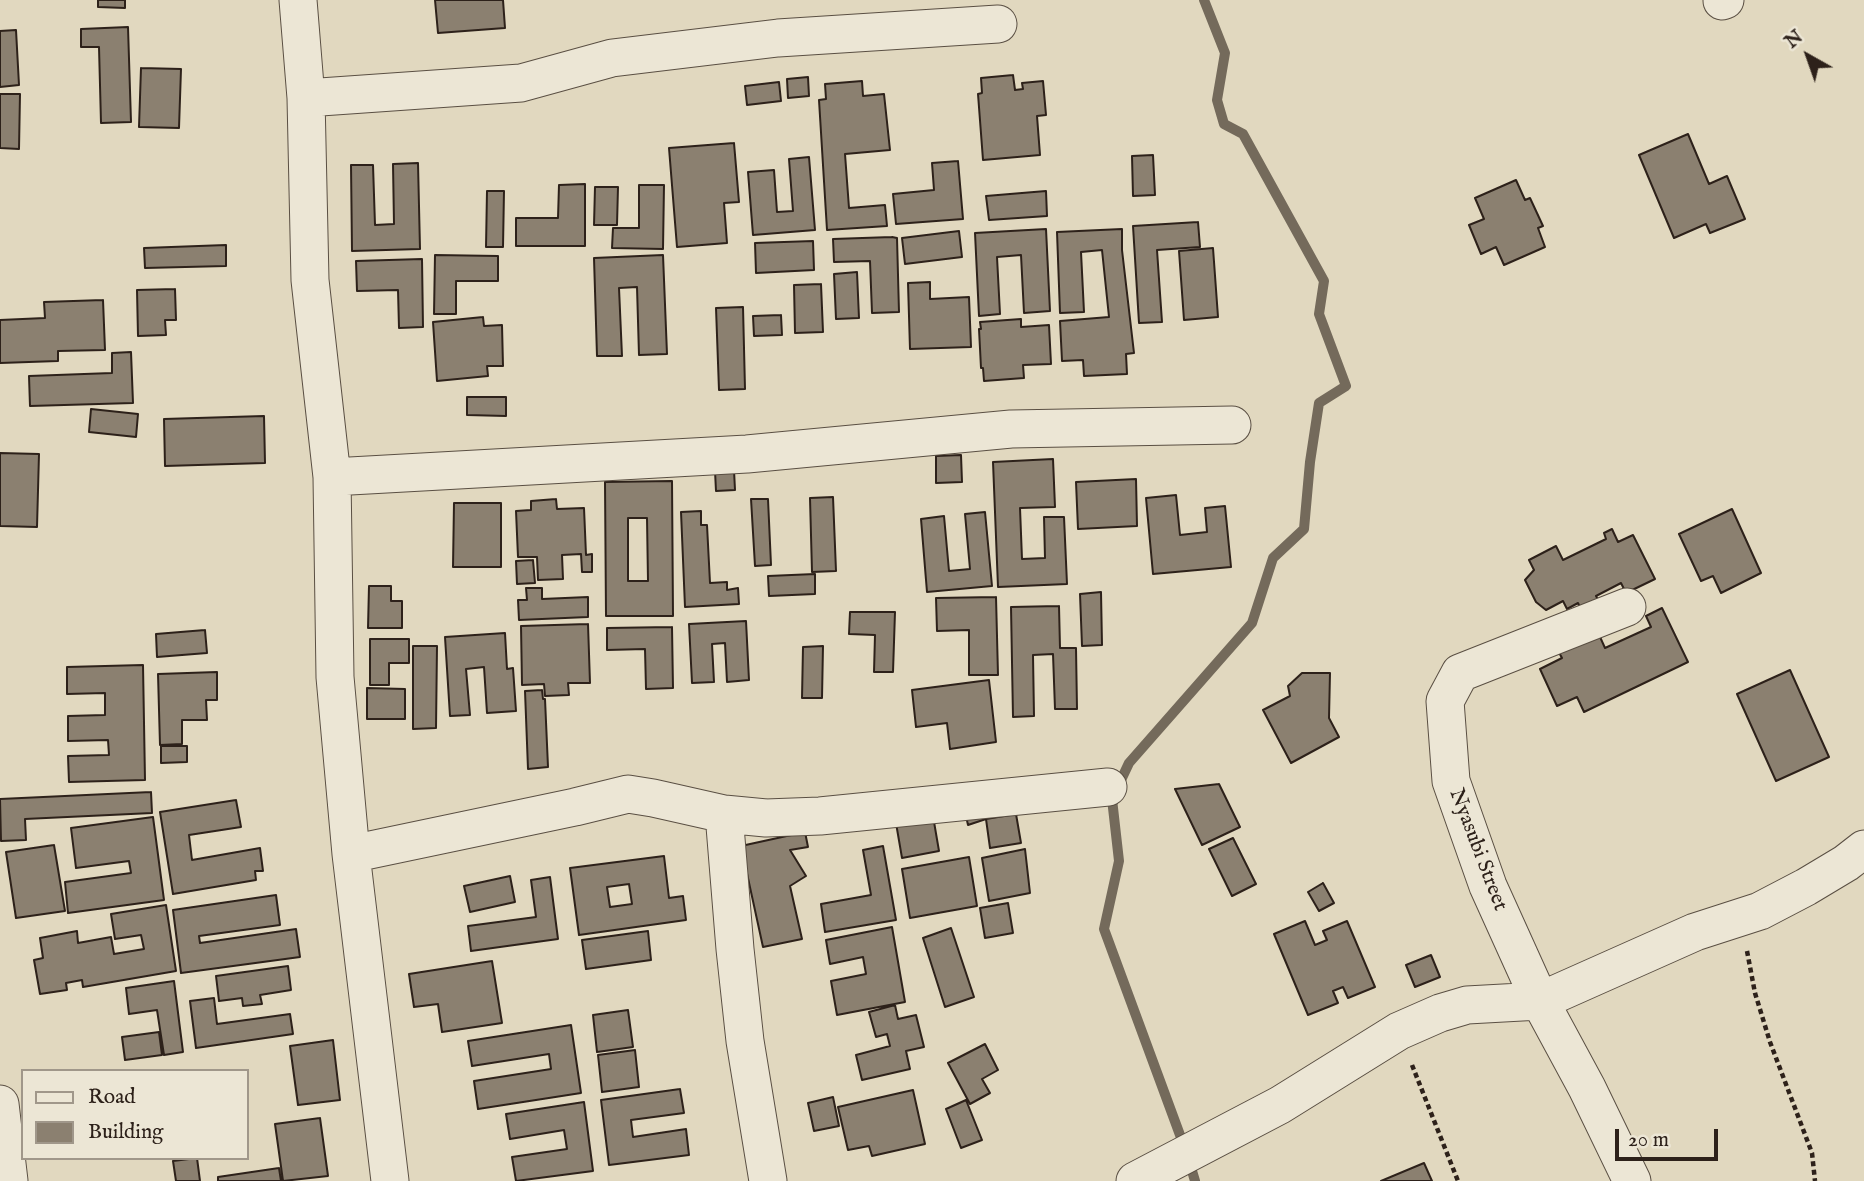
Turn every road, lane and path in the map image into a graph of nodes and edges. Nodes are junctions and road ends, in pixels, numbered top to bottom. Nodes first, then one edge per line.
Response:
1 (298, 0) edge
2 (998, 24) dead end
3 (306, 99) junction
4 (1232, 425) dead end
5 (332, 477) junction
6 (1627, 607) dead end
7 (1108, 787) dead end
8 (724, 814) junction
9 (1864, 849) edge
10 (351, 853) junction
11 (1740, 918) junction
12 (1540, 1000) junction
13 (1399, 1031) junction
14 (0, 1104) edge
15 (9, 1181) edge
16 (390, 1181) edge
17 (768, 1181) edge
18 (1135, 1181) edge
19 (1458, 1181) edge
20 (1632, 1181) edge
21 (1815, 1181) edge

1 - 3 street
2 - 3 street
3 - 5 street
4 - 5 street
5 - 10 street
6 - 12 street, Nyasubi Street
7 - 8 street
8 - 10 street
8 - 17 street
9 - 11 street
10 - 16 street
11 - 12 street
11 - 21 path
12 - 13 street
12 - 20 street, Nyasubi Street
13 - 18 street
13 - 19 path
14 - 15 street

